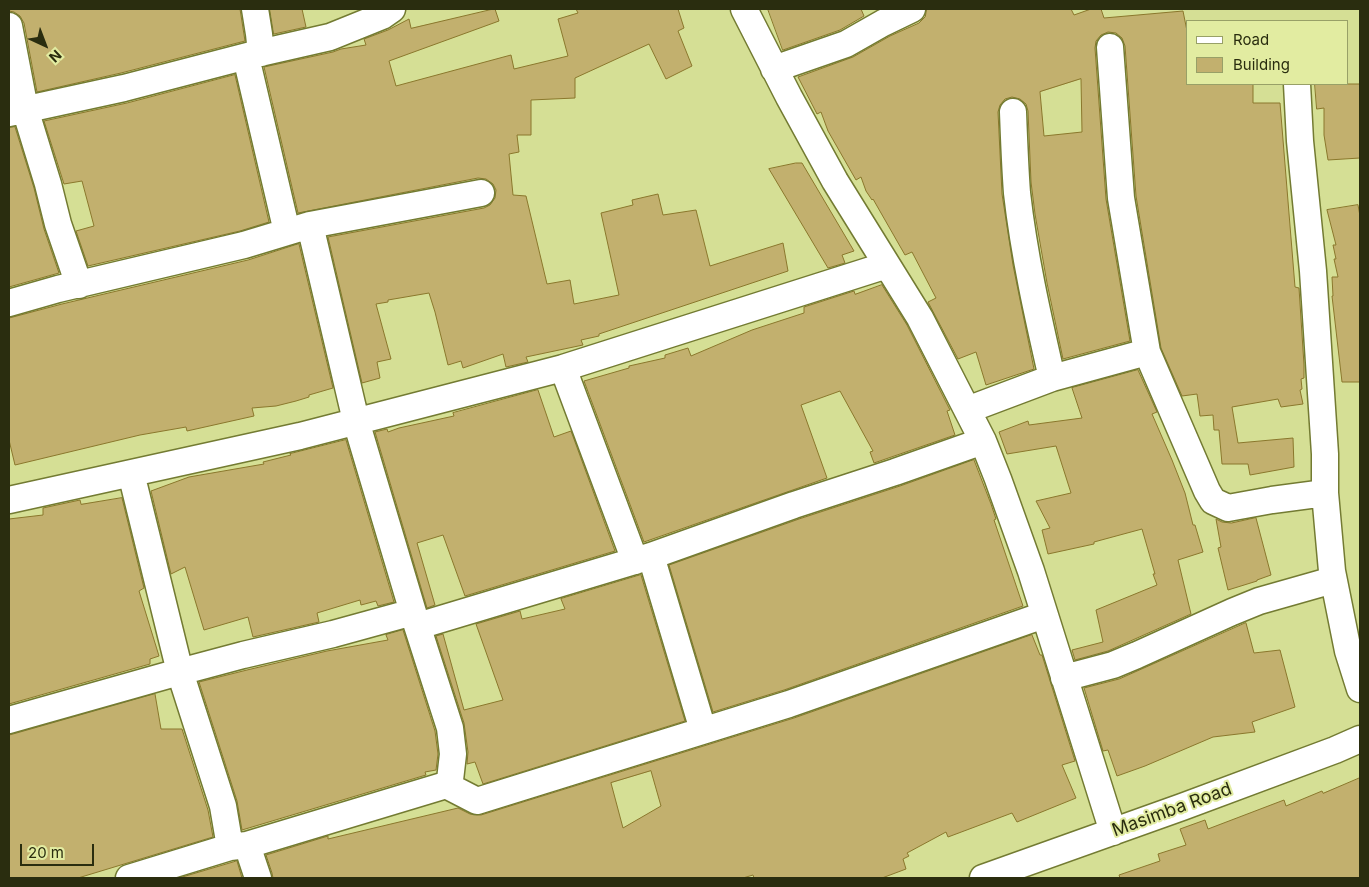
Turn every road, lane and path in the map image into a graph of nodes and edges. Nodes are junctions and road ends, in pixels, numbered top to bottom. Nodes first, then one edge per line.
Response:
1 (255, 9) edge
2 (392, 9) edge
3 (744, 9) edge
4 (912, 9) edge
5 (9, 26) edge
6 (1110, 47) dead end
7 (254, 55) junction
8 (774, 69) junction
9 (1297, 85) edge
10 (17, 111) edge
11 (1013, 112) dead end
12 (481, 194) dead end
13 (298, 229) junction
14 (887, 265) junction
15 (79, 285) junction
16 (9, 303) edge
17 (1147, 352) junction
18 (563, 368) junction
19 (1052, 378) junction
20 (967, 410) junction
21 (356, 421) junction
22 (983, 441) junction
23 (131, 473) junction
24 (1326, 493) junction
25 (9, 500) edge
26 (643, 559) junction
27 (1333, 580) junction
28 (1044, 615) junction
29 (415, 619) junction
30 (180, 672) junction
31 (1064, 678) junction
32 (1360, 689) edge
33 (9, 720) edge
34 (703, 730) junction
35 (1360, 739) edge
36 (446, 785) junction
37 (1113, 832) junction
38 (238, 846) junction
39 (129, 878) edge
40 (258, 878) edge
41 (983, 878) edge

1 - 7 street
2 - 7 street
3 - 8 street
4 - 8 street
5 - 10 street
6 - 17 street
7 - 10 street
7 - 13 street
8 - 14 street
9 - 24 street
10 - 15 street
11 - 19 street
12 - 13 street
13 - 15 street
13 - 21 street
14 - 18 street
14 - 20 street
15 - 16 street
17 - 19 street
17 - 24 street
18 - 21 street
18 - 26 street
19 - 20 street
20 - 22 street
21 - 23 street
21 - 29 street
22 - 26 street
22 - 28 street
23 - 25 street
23 - 30 street
24 - 27 street
26 - 29 street
26 - 34 street
27 - 31 street
27 - 32 street
28 - 31 street
28 - 34 street
29 - 30 street
29 - 36 street
30 - 33 street
30 - 38 street
31 - 37 street
34 - 36 street
35 - 37 street, Masimba Road
36 - 38 street
37 - 41 street, Masimba Road
38 - 39 street
38 - 40 street

